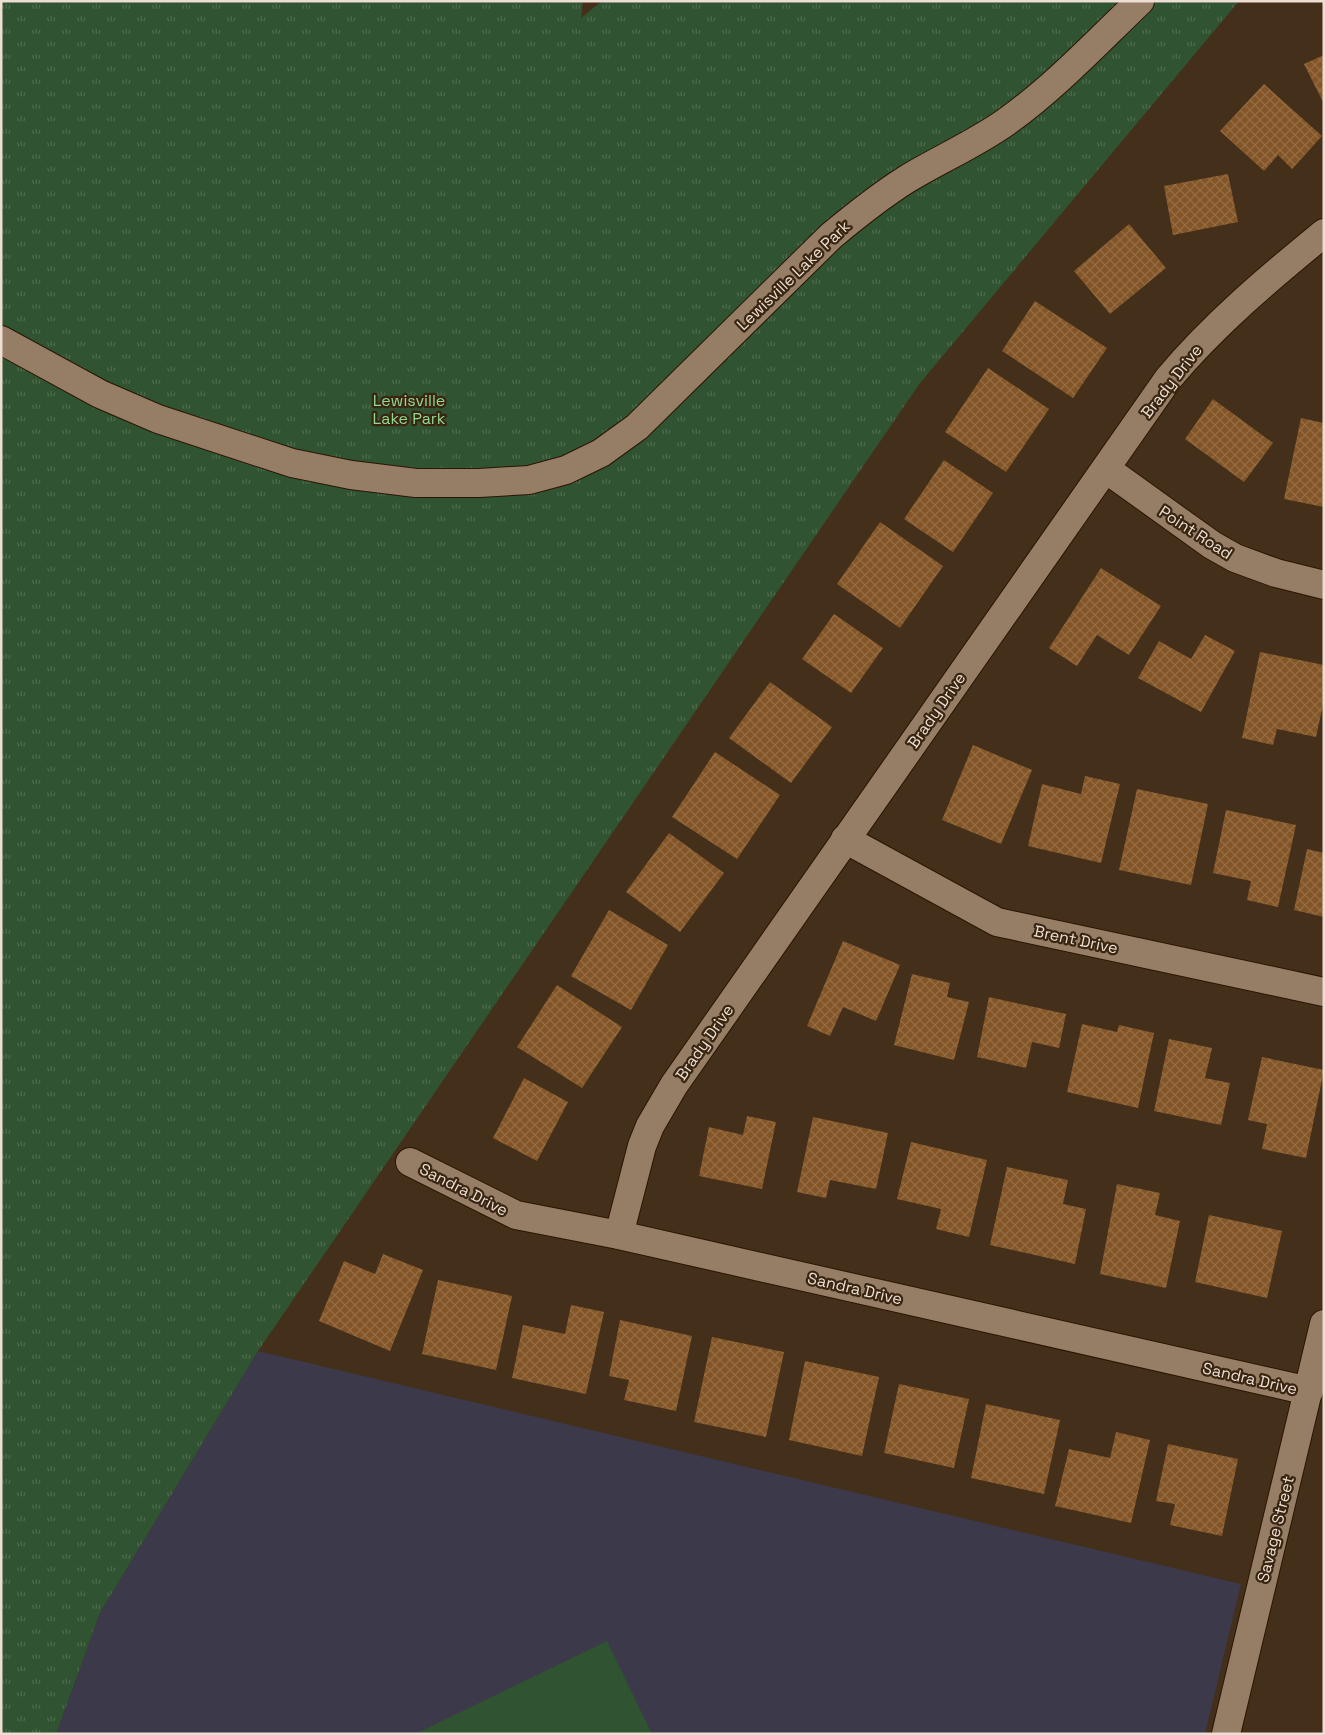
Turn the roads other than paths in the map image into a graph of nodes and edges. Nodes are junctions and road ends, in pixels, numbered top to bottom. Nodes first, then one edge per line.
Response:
1 (1140, 1) edge
2 (1324, 233) edge
3 (1, 340) edge
4 (1106, 469) junction
5 (1324, 585) edge
6 (845, 839) junction
7 (1324, 992) edge
8 (410, 1162) dead end
9 (619, 1235) junction
10 (1324, 1324) edge
11 (1308, 1391) junction
12 (1226, 1734) edge

1 - 3 street, Lewisville Lake Park
2 - 4 street, Brady Drive
4 - 5 street, Point Road
4 - 6 street, Brady Drive
6 - 7 street, Brent Drive
6 - 9 street, Brady Drive
8 - 9 street, Sandra Drive
9 - 11 street, Sandra Drive
10 - 11 street, Savage Street
11 - 12 street, Savage Street

